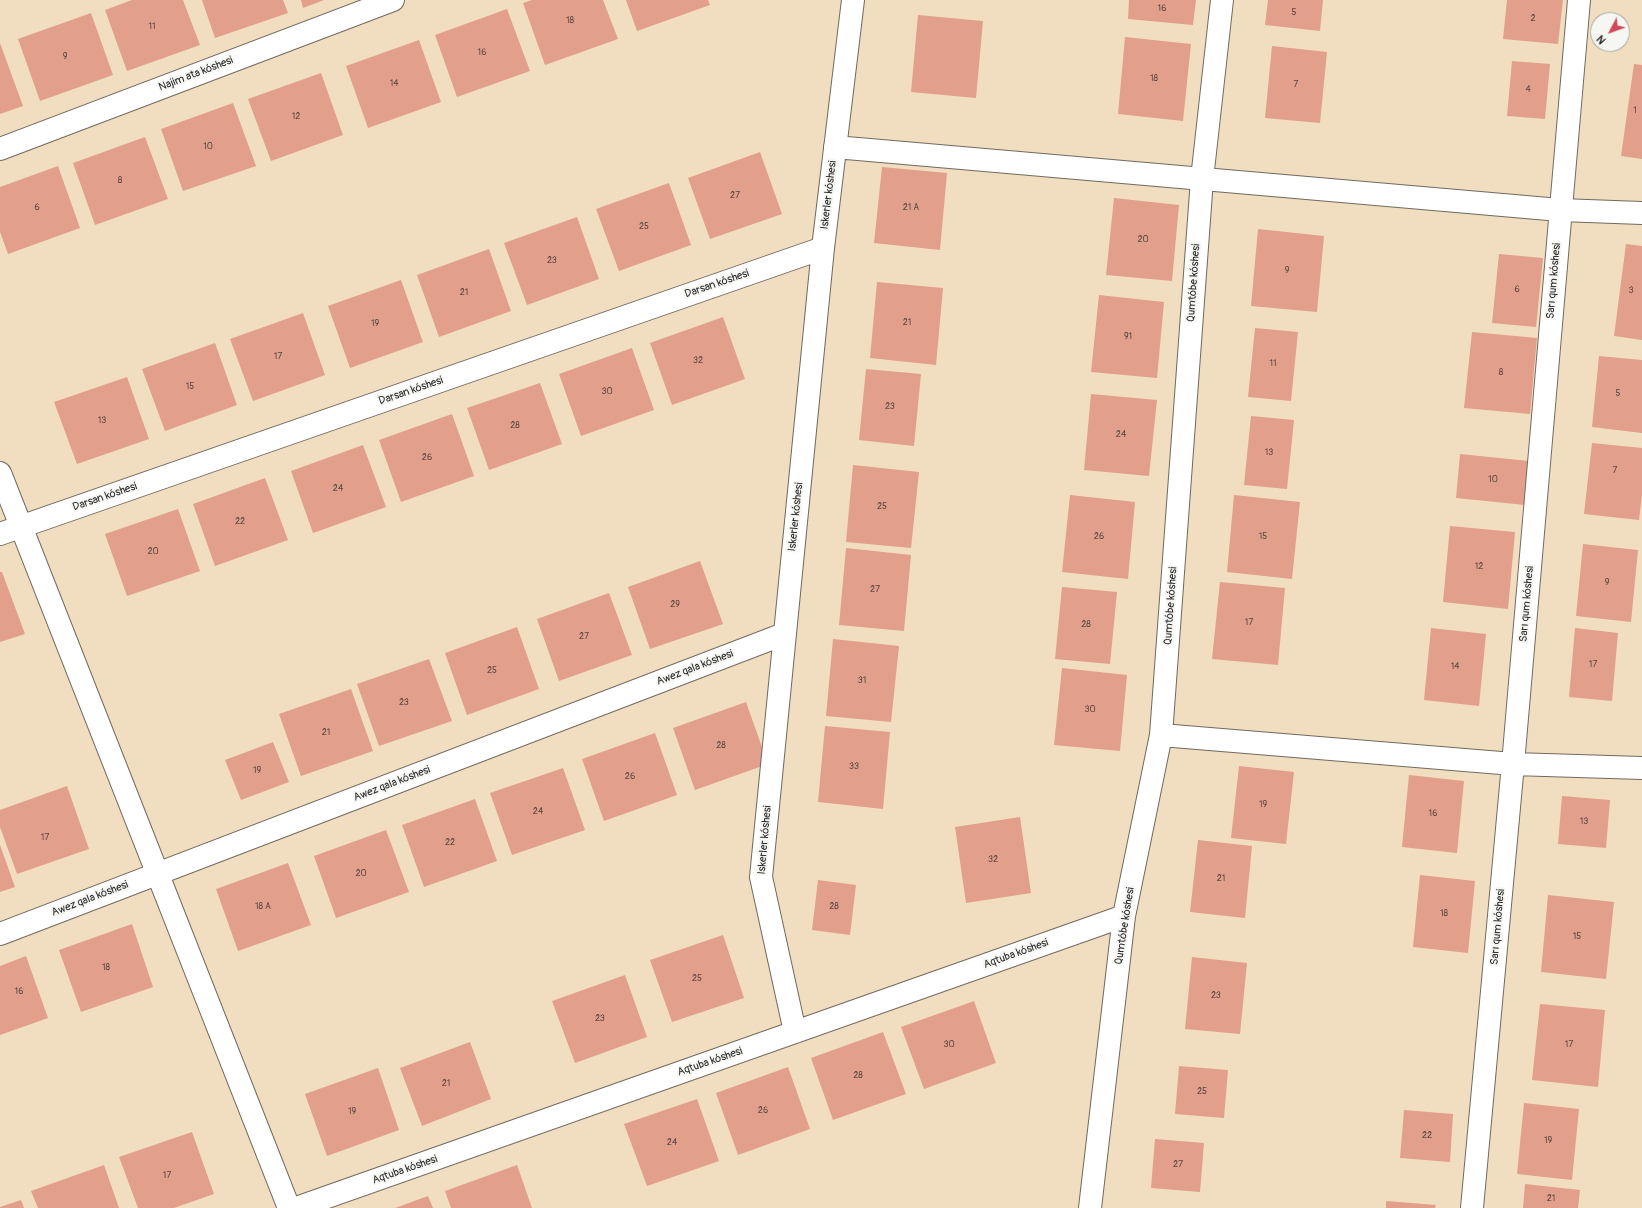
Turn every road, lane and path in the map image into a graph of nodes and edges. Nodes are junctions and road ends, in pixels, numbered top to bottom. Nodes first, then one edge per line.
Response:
1 (393, 0) edge
2 (853, 0) edge
3 (1222, 0) edge
4 (1579, 0) edge
5 (835, 147) junction
6 (0, 149) edge
7 (1202, 178) junction
8 (1560, 210) junction
9 (1642, 213) edge
10 (823, 248) junction
11 (0, 474) edge
12 (21, 526) junction
13 (0, 534) edge
14 (784, 634) junction
15 (1161, 735) junction
16 (1513, 764) junction
17 (1642, 768) edge
18 (157, 874) junction
19 (1124, 916) junction
20 (0, 934) edge
21 (795, 1032) junction
22 (289, 1208) edge
23 (296, 1208) edge
24 (1090, 1208) edge
25 (1472, 1208) edge

1 - 6 street, Najim ata kóshesi
2 - 5 street, Iskerler kóshesi
3 - 7 street, Qumtóbe kóshesi
4 - 8 street, Sarı qum kóshesi
5 - 7 street
5 - 10 street, Iskerler kóshesi
7 - 8 street
7 - 15 street, Qumtóbe kóshesi
8 - 9 street
8 - 16 street, Sarı qum kóshesi
10 - 12 street, Darsan kóshesi
10 - 14 street, Iskerler kóshesi
11 - 12 street
12 - 13 street, Darsan kóshesi
12 - 18 street
14 - 18 street, Awez qala kóshesi
14 - 21 street, Iskerler kóshesi
15 - 16 street
15 - 19 street, Qumtóbe kóshesi
16 - 17 street
16 - 25 street, Sarı qum kóshesi
18 - 20 street, Awez qala kóshesi
18 - 22 street
19 - 21 street, Aqtuba kóshesi
19 - 24 street, Qumtóbe kóshesi
21 - 23 street, Aqtuba kóshesi

